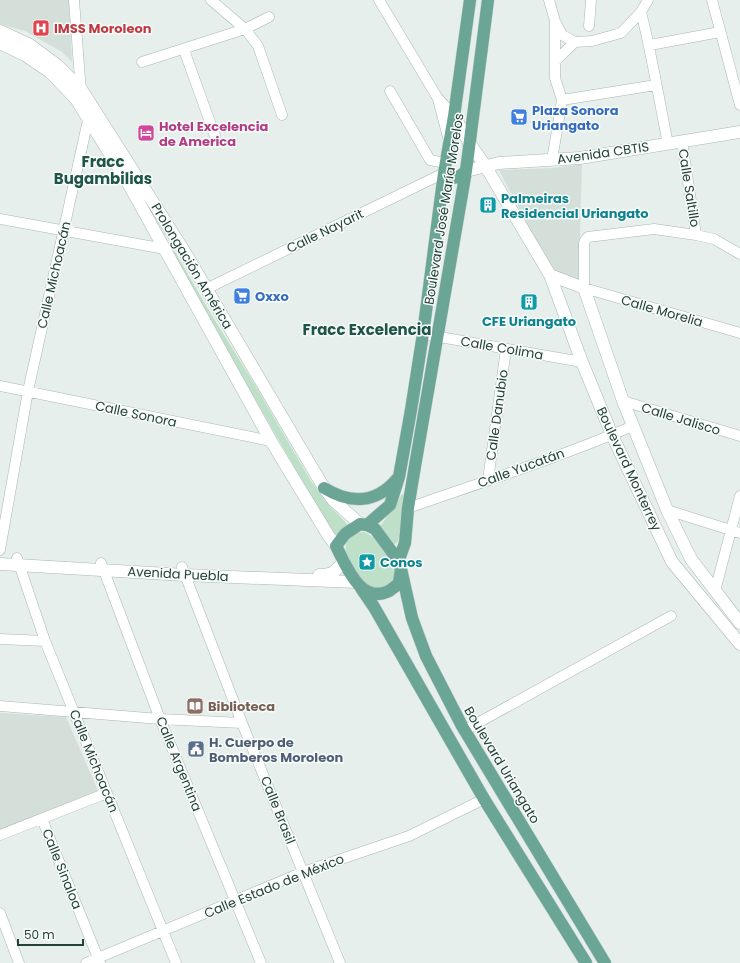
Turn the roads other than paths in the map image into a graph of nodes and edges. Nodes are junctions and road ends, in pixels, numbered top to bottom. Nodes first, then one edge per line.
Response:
1 (74, 0) edge
2 (212, 0) edge
3 (379, 0) edge
4 (470, 0) edge
5 (488, 0) edge
6 (549, 0) edge
7 (591, 0) edge
8 (648, 0) edge
9 (712, 0) edge
10 (641, 12) junction
11 (269, 17) dead end
12 (555, 21) junction
13 (589, 26) dead end
14 (245, 29) junction
15 (0, 31) edge
16 (720, 32) junction
17 (576, 42) junction
18 (0, 43) edge
19 (650, 45) junction
20 (184, 50) junction
21 (555, 61) junction
22 (142, 62) dead end
23 (656, 85) junction
24 (81, 89) junction
25 (390, 91) dead end
26 (437, 97) junction
27 (562, 100) junction
28 (740, 105) edge
29 (282, 115) dead end
30 (454, 116) junction
31 (88, 120) junction
32 (740, 132) edge
33 (215, 136) dead end
34 (449, 141) junction
35 (682, 141) junction
36 (470, 144) junction
37 (668, 144) junction
38 (552, 160) junction
39 (486, 167) junction
40 (444, 168) junction
41 (466, 171) junction
42 (0, 218) edge
43 (64, 231) junction
44 (696, 235) junction
45 (165, 249) junction
46 (186, 254) junction
47 (740, 254) edge
48 (550, 275) junction
49 (569, 282) junction
50 (206, 288) junction
51 (584, 288) junction
52 (557, 295) junction
53 (740, 333) edge
54 (423, 334) junction
55 (438, 336) junction
56 (506, 349) junction
57 (582, 362) junction
58 (0, 386) edge
59 (28, 391) junction
60 (623, 401) junction
61 (633, 426) junction
62 (612, 435) junction
63 (740, 436) edge
64 (271, 441) junction
65 (399, 477) junction
66 (488, 480) junction
67 (324, 488) junction
68 (740, 496) edge
69 (408, 508) junction
70 (667, 510) junction
71 (364, 525) junction
72 (736, 531) edge
73 (336, 546) junction
74 (0, 550) edge
75 (0, 557) edge
76 (344, 561) junction
77 (18, 562) junction
78 (0, 564) edge
79 (102, 566) junction
80 (399, 566) junction
81 (184, 571) junction
82 (358, 585) junction
83 (715, 591) junction
84 (671, 616) dead end
85 (740, 623) edge
86 (0, 639) edge
87 (45, 641) junction
88 (740, 644) edge
89 (0, 706) edge
90 (75, 712) junction
91 (160, 719) junction
92 (242, 723) junction
93 (464, 730) junction
94 (107, 793) junction
95 (484, 799) junction
96 (42, 819) junction
97 (0, 835) edge
98 (303, 872) junction
99 (236, 901) junction
100 (0, 913) edge
101 (162, 932) junction
102 (99, 960) edge
103 (19, 963) edge
104 (86, 963) edge
105 (176, 963) edge
106 (261, 963) edge
107 (340, 963) edge
108 (586, 963) edge
109 (605, 963) edge

1 - 24 street, Calle Michoacán
2 - 14 street
3 - 26 street
4 - 30 main road, Boulevard José María Morelos
5 - 36 main road, Boulevard José María Morelos
6 - 12 street
7 - 13 street
8 - 10 street
9 - 16 street
10 - 17 street
10 - 19 street
11 - 14 street
12 - 17 street
12 - 21 street
14 - 20 street
14 - 29 street
15 - 24 street, Prolongación América
16 - 19 street
16 - 28 street
17 - 21 street
18 - 31 street, Prolongación América
19 - 23 street
20 - 22 street
20 - 33 street
21 - 27 street
23 - 27 street
23 - 37 street
24 - 31 street, Calle Michoacán
24 - 46 street, Prolongación América
25 - 40 street
26 - 30 street
26 - 34 street
27 - 38 street
30 - 34 main road, Boulevard José María Morelos
30 - 36 street, Boulevard Monterrey
31 - 43 street, Calle Michoacán
31 - 45 street, Prolongación América
32 - 35 street, Avenida CBTIS
34 - 36 main road
34 - 40 main road, Boulevard José María Morelos
35 - 37 street, Avenida CBTIS
35 - 44 street, Calle Saltillo
36 - 39 street, Boulevard Monterrey
36 - 41 main road, Boulevard José María Morelos
37 - 38 street, Avenida CBTIS
38 - 39 street, Avenida CBTIS
39 - 41 street, Avenida CBTIS
39 - 48 street, Boulevard Monterrey
40 - 41 main road
40 - 50 street, Calle Nayarit
40 - 54 main road, Boulevard José María Morelos
41 - 55 main road, Boulevard José María Morelos
42 - 43 street
43 - 45 street
43 - 59 street, Calle Michoacán
44 - 47 street
44 - 51 street
45 - 46 street
45 - 64 street, Prolongación América
46 - 50 street, Prolongación América
48 - 49 street
48 - 52 street, Boulevard Monterrey
49 - 51 street
49 - 52 street
50 - 67 street, Prolongación América
51 - 53 street, Calle Morelia
51 - 60 street, Boulevard Monterrey
52 - 57 street, Boulevard Monterrey
54 - 55 street, Calle Colima
54 - 65 main road, Boulevard José María Morelos
55 - 56 street, Calle Colima
55 - 69 main road, Boulevard José María Morelos
56 - 57 street, Calle Colima
56 - 66 street, Calle Danubio
57 - 62 street, Boulevard Monterrey
58 - 59 street, Calle Sonora
59 - 64 street, Calle Sonora
59 - 74 street, Calle Michoacán
60 - 61 street, Boulevard Monterrey
60 - 63 street, Calle Jalisco
61 - 62 street, Calle Yucatán
61 - 70 street, Boulevard Monterrey
62 - 66 street, Calle Yucatán
62 - 88 street, Boulevard Monterrey
64 - 73 street, Prolongación América
65 - 67 main road
65 - 71 main road, Boulevard José María Morelos
66 - 69 street, Calle Yucatán
67 - 71 street, Prolongación América
68 - 72 street
69 - 80 main road, Boulevard José María Morelos
70 - 72 street
70 - 83 street, Boulevard Monterrey
71 - 73 main road
71 - 80 main road
72 - 83 street
73 - 76 main road
75 - 77 street, Avenida Puebla
76 - 81 street, Avenida Puebla
76 - 82 main road
77 - 78 street, Avenida Puebla
77 - 79 street, Avenida Puebla
77 - 87 street, Calle Michoacán
79 - 81 street, Avenida Puebla
79 - 91 street, Calle Argentina
80 - 82 main road
80 - 93 main road, Boulevard Uriangato
81 - 82 street, Avenida Puebla
81 - 92 street, Calle Brasil
82 - 95 main road
83 - 85 street, Boulevard Monterrey
84 - 93 street
86 - 87 street
87 - 90 street, Calle Michoacán
89 - 90 street
90 - 91 street
90 - 94 street, Calle Michoacán
91 - 92 street
91 - 99 street, Calle Argentina
92 - 98 street, Calle Brasil
93 - 109 main road, Boulevard Uriangato
94 - 96 street
94 - 101 street, Calle Michoacán
95 - 98 street, Calle Estado de México
95 - 108 main road
96 - 97 street
96 - 102 street, Calle Sinaloa
98 - 99 street, Calle Estado de México
98 - 107 street, Calle Brasil
99 - 101 street, Calle Estado de México
99 - 106 street, Calle Argentina
100 - 103 street
101 - 102 street, Calle Estado de México
101 - 105 street, Calle Michoacán
102 - 104 street, Calle Estado de México

